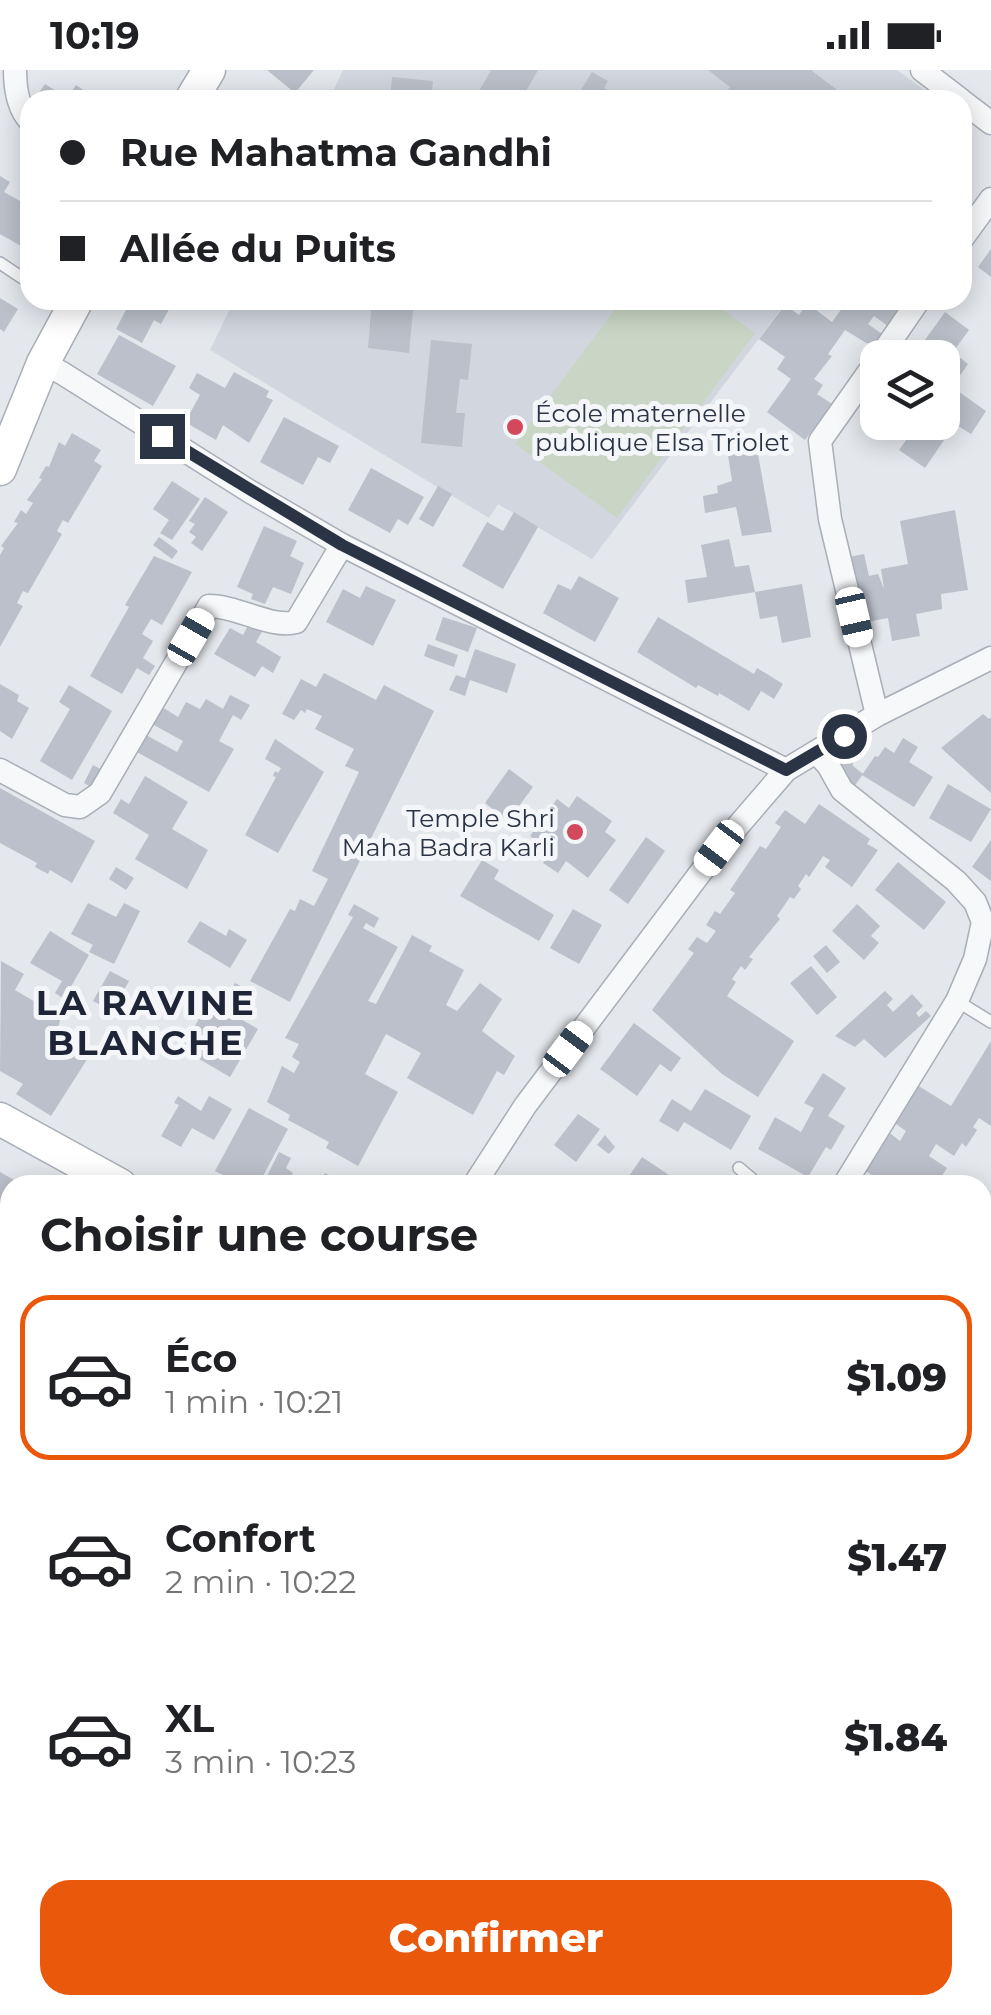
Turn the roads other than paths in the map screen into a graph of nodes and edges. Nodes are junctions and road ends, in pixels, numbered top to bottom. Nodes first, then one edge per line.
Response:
1 (14, 70) edge
2 (922, 70) edge
3 (949, 90) edge
4 (20, 99) edge
5 (991, 198) edge
6 (972, 225) edge
7 (65, 310) edge
8 (912, 310) edge
9 (891, 340) edge
10 (42, 363) junction
11 (860, 384) edge
12 (0, 434) edge
13 (0, 469) edge
14 (342, 545) junction
15 (991, 658) edge
16 (877, 715) junction
17 (816, 752) junction
18 (0, 770) edge
19 (786, 770) junction
20 (987, 918) edge
21 (957, 1001) junction
22 (991, 1022) edge
23 (0, 1120) edge
24 (739, 1168) dead end
25 (102, 1175) edge
26 (481, 1175) edge
27 (747, 1175) edge
28 (850, 1175) edge

1 - 4 street
2 - 3 street
5 - 6 street
7 - 10 street
8 - 9 street
10 - 12 street
10 - 13 street
10 - 14 street
11 - 16 street
14 - 18 street
14 - 19 street
15 - 16 street
16 - 17 street
17 - 19 street
17 - 20 street
19 - 26 street
20 - 21 street
21 - 22 lane
21 - 28 street
23 - 25 street
24 - 27 lane

